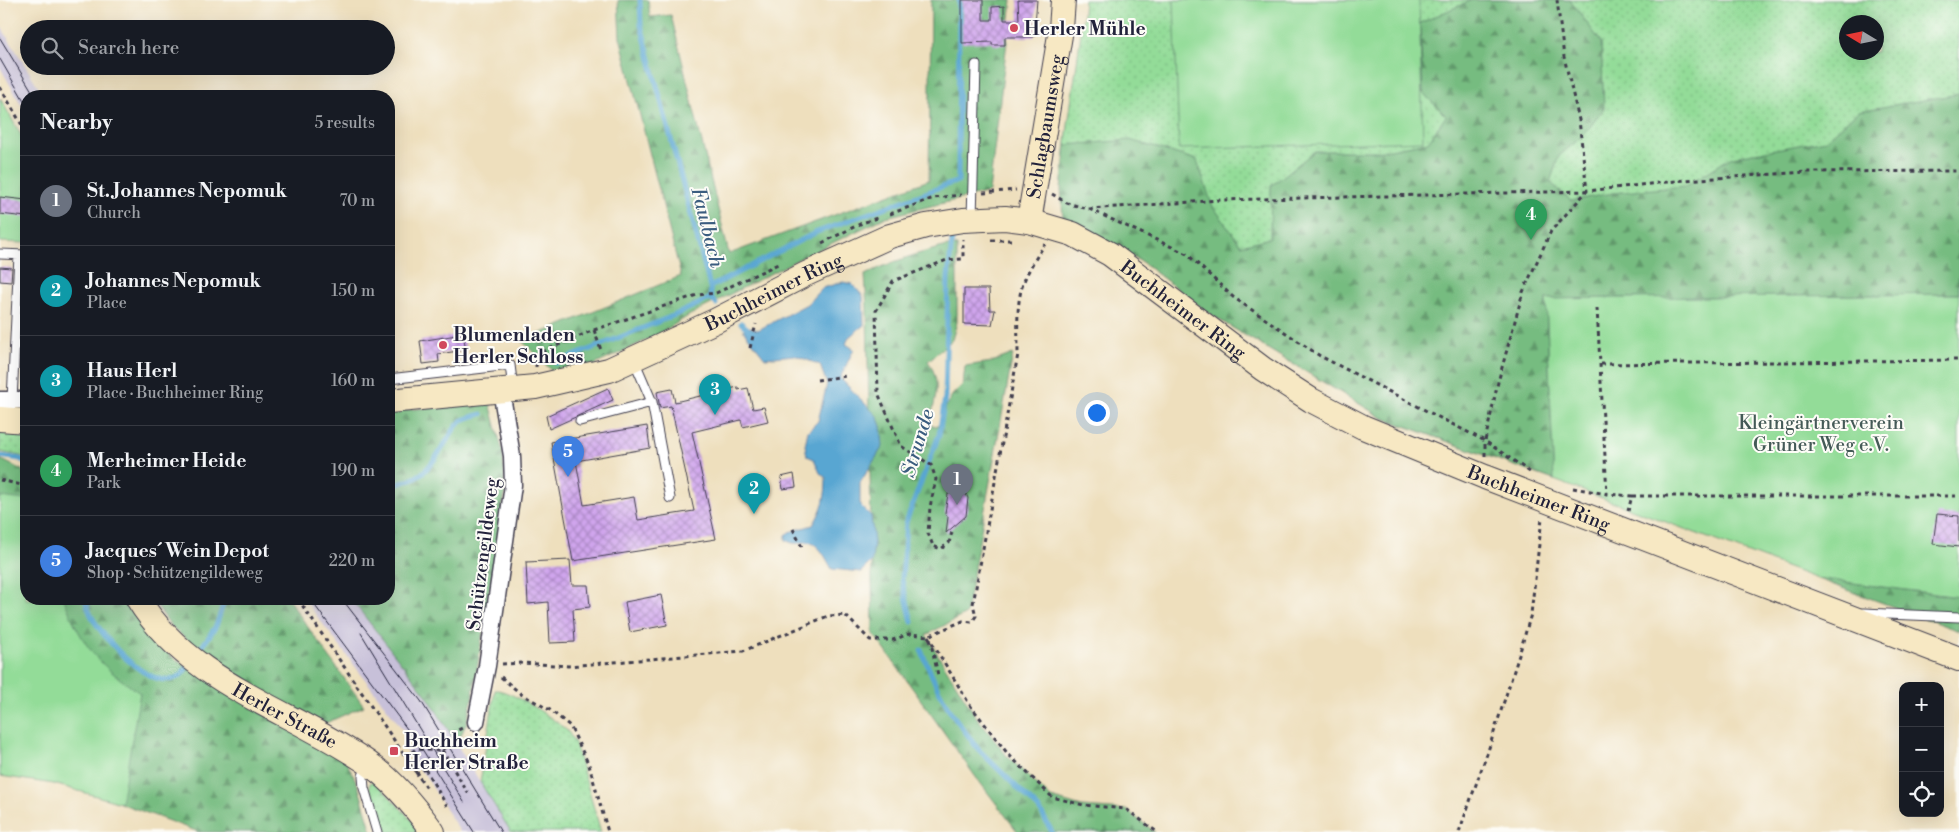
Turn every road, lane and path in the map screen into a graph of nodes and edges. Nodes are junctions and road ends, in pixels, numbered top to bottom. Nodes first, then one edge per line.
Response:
1 (1064, 0) edge
2 (1557, 0) edge
3 (976, 65) dead end
4 (0, 87) edge
5 (20, 122) edge
6 (1959, 171) edge
7 (1587, 191) junction
8 (1067, 203) dead end
9 (1088, 209) junction
10 (972, 219) junction
11 (1029, 221) junction
12 (963, 244) dead end
13 (1051, 244) dead end
14 (0, 254) edge
15 (20, 255) edge
16 (20, 290) edge
17 (716, 293) dead end
18 (1596, 308) dead end
19 (756, 324) dead end
20 (594, 330) junction
21 (750, 348) dead end
22 (604, 358) dead end
23 (633, 358) junction
24 (1959, 360) edge
25 (1601, 364) junction
26 (510, 365) junction
27 (847, 376) dead end
28 (395, 378) edge
29 (817, 380) dead end
30 (507, 390) junction
31 (395, 400) edge
32 (652, 402) junction
33 (10, 405) edge
34 (20, 414) edge
35 (580, 421) dead end
36 (1485, 441) junction
37 (1537, 476) dead end
38 (1486, 478) junction
39 (0, 480) edge
40 (20, 485) edge
41 (1566, 487) dead end
42 (1607, 494) junction
43 (1632, 496) junction
44 (1959, 496) edge
45 (670, 498) dead end
46 (1543, 512) dead end
47 (793, 529) dead end
48 (1621, 529) junction
49 (952, 532) dead end
50 (802, 547) dead end
51 (142, 605) edge
52 (302, 605) edge
53 (1830, 610) junction
54 (1959, 617) edge
55 (929, 637) junction
56 (1959, 659) edge
57 (487, 666) junction
58 (938, 675) dead end
59 (476, 722) joint
60 (442, 750) junction
61 (368, 764) junction
62 (425, 769) junction
63 (416, 774) junction
64 (468, 793) dead end
65 (431, 795) dead end
66 (447, 806) dead end
67 (377, 832) edge
68 (433, 832) edge
69 (608, 832) edge
70 (1157, 832) edge
71 (1459, 832) edge

1 - 11 street, Schlagbaumsweg
2 - 7 path
3 - 10 lane
4 - 5 path
6 - 7 path
7 - 9 path
7 - 36 path
8 - 9 path
9 - 36 path
10 - 11 street, Buchheimer Ring
10 - 23 street, Buchheimer Ring
11 - 38 street, Buchheimer Ring
12 - 49 path
13 - 55 path
14 - 15 lane
16 - 33 lane
17 - 20 path
18 - 25 path
19 - 21 path
20 - 22 path
20 - 26 path
23 - 30 street, Buchheimer Ring
23 - 32 lane
24 - 25 path
25 - 42 path
26 - 28 lane
26 - 30 lane
27 - 29 path
30 - 31 street, Buchheimer Ring
30 - 57 street, Schützengildeweg
32 - 35 lane
32 - 45 lane
33 - 34 street
36 - 37 path
36 - 38 path
38 - 48 street, Buchheimer Ring
39 - 40 path
41 - 42 path
42 - 43 path
43 - 44 path
43 - 48 path
46 - 71 path
47 - 50 path
48 - 53 street, Buchheimer Ring
51 - 61 street, Herler Straße
52 - 63 path
53 - 54 lane
53 - 56 street, Buchheimer Ring
55 - 57 path
55 - 58 path
55 - 70 path
57 - 59 street, Schützengildeweg
57 - 69 path
59 - 60 path
60 - 62 path
60 - 64 path
61 - 67 lane
61 - 68 street, Herler Straße
62 - 63 path
62 - 66 path
63 - 65 path

